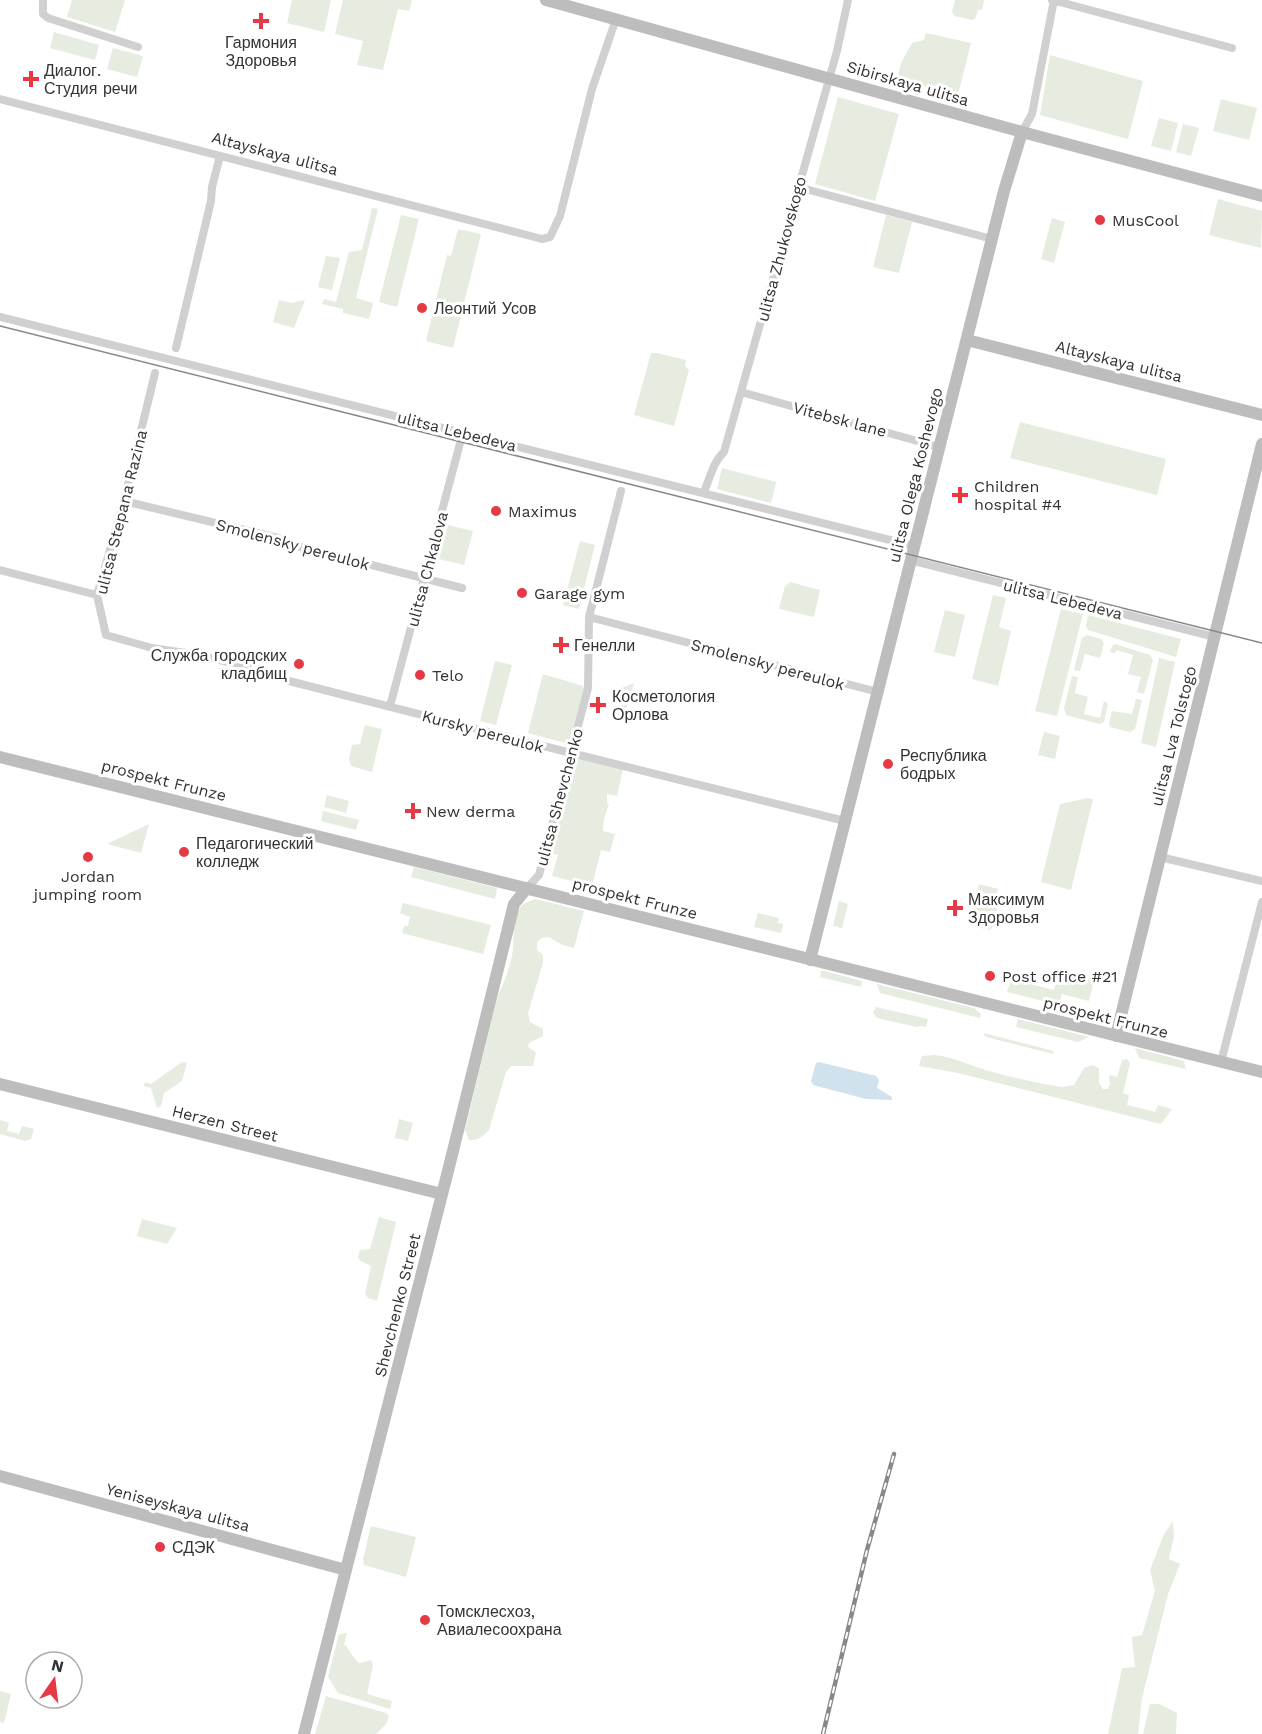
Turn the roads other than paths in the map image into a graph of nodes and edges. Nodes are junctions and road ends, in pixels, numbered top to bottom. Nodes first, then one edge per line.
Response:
1 (43, 0) edge
2 (546, 0) edge
3 (848, 0) edge
4 (1053, 0) edge
5 (616, 19) junction
6 (138, 47) dead end
7 (1232, 48) dead end
8 (829, 78) junction
9 (0, 99) edge
10 (1022, 132) junction
11 (220, 156) junction
12 (798, 187) junction
13 (1262, 196) edge
14 (992, 239) junction
15 (0, 317) edge
16 (967, 340) junction
17 (176, 348) dead end
18 (155, 373) dead end
19 (741, 392) junction
20 (1262, 415) edge
21 (463, 432) junction
22 (1262, 444) edge
23 (939, 447) junction
24 (621, 491) dead end
25 (704, 492) junction
26 (124, 501) junction
27 (914, 546) junction
28 (910, 560) junction
29 (0, 570) edge
30 (424, 578) junction
31 (462, 588) dead end
32 (97, 595) junction
33 (589, 617) junction
34 (1215, 637) junction
35 (122, 641) joint
36 (878, 692) junction
37 (390, 706) junction
38 (571, 753) junction
39 (0, 757) edge
40 (845, 820) junction
41 (1160, 857) junction
42 (1262, 881) edge
43 (527, 888) junction
44 (1262, 902) edge
45 (810, 960) junction
46 (1116, 1036) junction
47 (1221, 1062) junction
48 (1262, 1072) edge
49 (0, 1084) edge
50 (442, 1194) junction
51 (0, 1476) edge
52 (346, 1570) junction
53 (304, 1734) edge

1 - 6 street
2 - 5 street, Sibirskaya ulitsa
3 - 8 street, ulitsa Zhukovskogo
4 - 7 street
4 - 10 street, ulitsa Olega Koshevogo
5 - 8 street, Sibirskaya ulitsa
5 - 11 street, Altayskaya ulitsa
8 - 10 street, Sibirskaya ulitsa
8 - 12 street, ulitsa Zhukovskogo
9 - 11 street, Altayskaya ulitsa
10 - 13 street, Sibirskaya ulitsa
10 - 14 street, ulitsa Olega Koshevogo
11 - 17 street
12 - 14 street
12 - 19 street, ulitsa Zhukovskogo
14 - 16 street, ulitsa Olega Koshevogo
15 - 21 street, ulitsa Lebedeva
16 - 20 street, Altayskaya ulitsa
16 - 23 street, ulitsa Olega Koshevogo
18 - 26 street, ulitsa Stepana Razina
19 - 23 street, Vitebsk lane
19 - 25 street, ulitsa Zhukovskogo
21 - 25 street, ulitsa Lebedeva
21 - 30 street, ulitsa Chkalova
22 - 34 street, ulitsa Lva Tolstogo
23 - 27 street, ulitsa Olega Koshevogo
24 - 33 street, ulitsa Shevchenko
25 - 27 street, ulitsa Lebedeva
26 - 30 street, Smolensky pereulok
26 - 32 street, ulitsa Stepana Razina
27 - 28 street, ulitsa Olega Koshevogo
28 - 34 street, ulitsa Lebedeva
28 - 36 street, ulitsa Olega Koshevogo
29 - 32 street
30 - 31 street, Smolensky pereulok
30 - 37 street, ulitsa Chkalova
32 - 35 street, ulitsa Stepana Razina
33 - 36 street, Smolensky pereulok
33 - 38 street, ulitsa Shevchenko
34 - 41 street, ulitsa Lva Tolstogo
35 - 37 street, Kursky pereulok
36 - 40 street, ulitsa Olega Koshevogo
37 - 38 street, Kursky pereulok
38 - 40 street, Kursky pereulok
38 - 43 street, ulitsa Shevchenko
39 - 43 street, prospekt Frunze
40 - 45 street, ulitsa Olega Koshevogo
41 - 42 street
41 - 46 street, ulitsa Lva Tolstogo
43 - 45 street, prospekt Frunze
43 - 50 street, Shevchenko Street
44 - 47 street
45 - 46 street, prospekt Frunze
46 - 47 street, prospekt Frunze
47 - 48 street, prospekt Frunze
49 - 50 street, Herzen Street
50 - 52 street, Shevchenko Street
51 - 52 street, Yeniseyskaya ulitsa
52 - 53 street, Shevchenko Street

